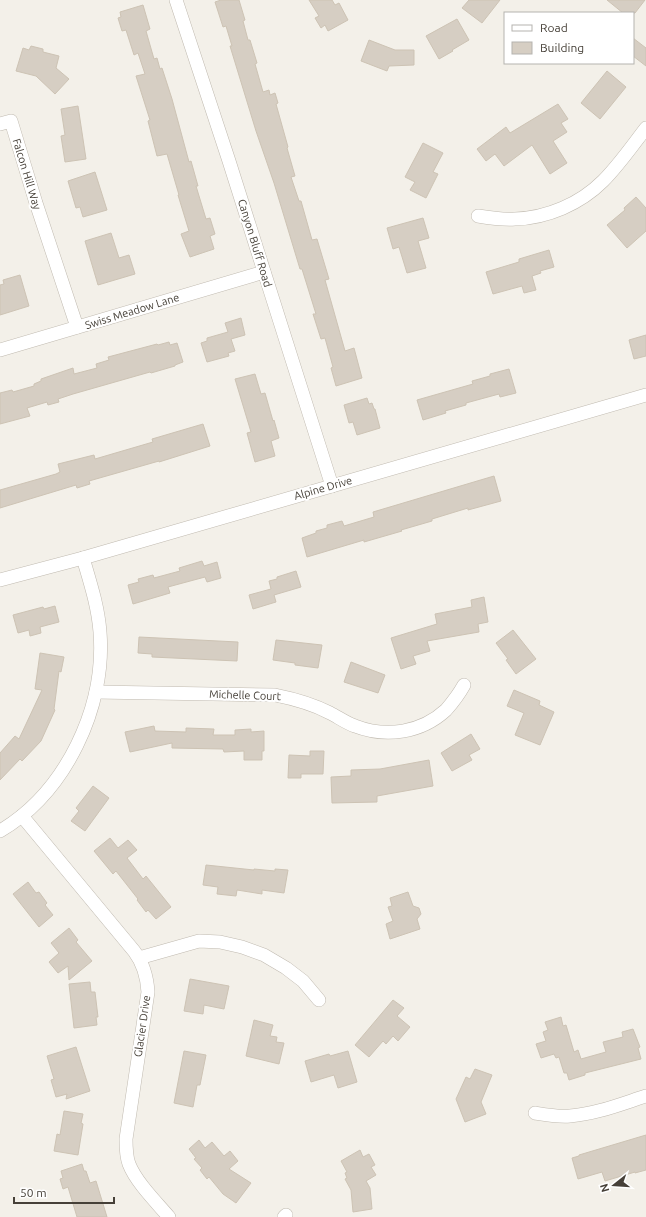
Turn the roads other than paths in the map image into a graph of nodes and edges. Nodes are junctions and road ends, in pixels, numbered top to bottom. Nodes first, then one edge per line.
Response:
1 (176, 0) edge
2 (0, 124) edge
3 (646, 128) edge
4 (478, 216) dead end
5 (264, 272) junction
6 (77, 327) junction
7 (0, 350) edge
8 (646, 395) edge
9 (332, 486) junction
10 (83, 558) junction
11 (0, 580) edge
12 (464, 685) dead end
13 (96, 692) junction
14 (22, 816) junction
15 (0, 831) edge
16 (139, 958) junction
17 (319, 1000) dead end
18 (646, 1096) edge
19 (535, 1113) dead end
20 (169, 1217) edge

1 - 5 street, Canyon Bluff Road
2 - 6 street, Falcon Hill Way
3 - 4 street
5 - 6 street, Swiss Meadow Lane
5 - 9 street, Canyon Bluff Road
6 - 7 street, Swiss Meadow Lane
8 - 9 street, Alpine Drive
9 - 10 street, Alpine Drive
10 - 11 street, Alpine Drive
10 - 13 street
12 - 13 street, Michelle Court
13 - 14 street
14 - 15 street
14 - 16 street, Glacier Drive
16 - 17 street
16 - 20 street, Glacier Drive
18 - 19 street

